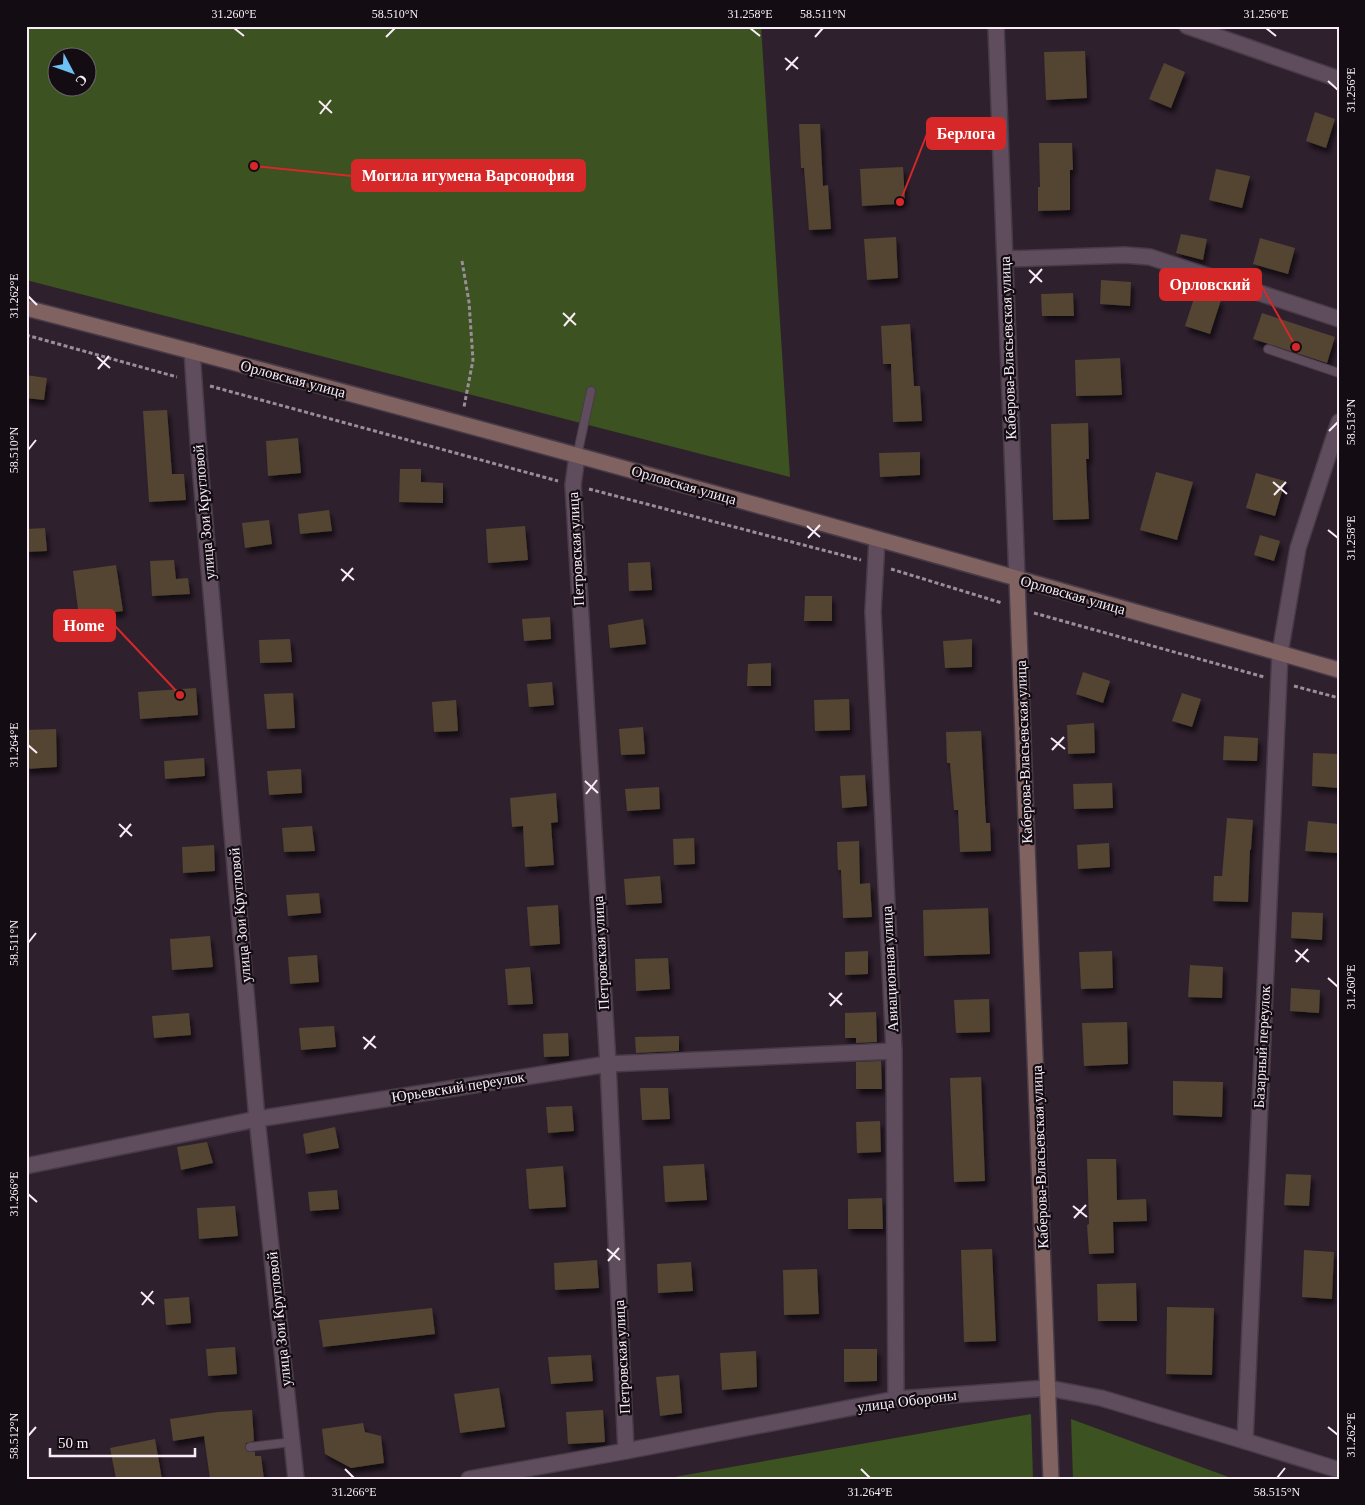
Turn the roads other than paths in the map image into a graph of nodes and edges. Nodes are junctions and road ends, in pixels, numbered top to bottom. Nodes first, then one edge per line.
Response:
1 (996, 26) edge
2 (1197, 28) edge
3 (1339, 79) edge
4 (1005, 259) junction
5 (26, 308) edge
6 (1339, 320) edge
7 (1268, 349) dead end
8 (192, 351) junction
9 (1339, 372) edge
10 (591, 391) dead end
11 (1339, 422) edge
12 (577, 456) junction
13 (877, 539) junction
14 (1017, 579) junction
15 (1280, 653) junction
16 (1339, 670) edge
17 (894, 1051) junction
18 (608, 1064) junction
19 (257, 1119) junction
20 (26, 1166) edge
21 (1048, 1388) junction
22 (896, 1399) junction
23 (1245, 1441) junction
24 (292, 1442) junction
25 (250, 1447) dead end
26 (626, 1451) junction
27 (1339, 1470) edge
28 (296, 1479) edge
29 (469, 1479) edge
30 (1051, 1479) edge

1 - 4 street, Каберова-Власьевская улица
2 - 3 street
4 - 6 street
4 - 14 street, Каберова-Власьевская улица
5 - 8 main road, Орловская улица
7 - 9 lane
8 - 12 main road, Орловская улица
8 - 19 street, улица Зои Кругловой
10 - 12 lane
11 - 15 street, Базарный переулок
12 - 13 main road, Орловская улица
12 - 18 street, Петровская улица
13 - 14 main road, Орловская улица
13 - 17 street, Авиационная улица
14 - 15 main road, Орловская улица
14 - 21 main road, Каберова-Власьевская улица
15 - 16 main road, Орловская улица
15 - 23 street, Базарный переулок
17 - 18 street, Юрьевский переулок
17 - 22 street, Авиационная улица
18 - 19 street, Юрьевский переулок
18 - 26 street, Петровская улица
19 - 20 street, Юрьевский переулок
19 - 24 street, улица Зои Кругловой
21 - 22 street, улица Обороны
21 - 23 street, улица Обороны
21 - 30 main road, Каберова-Власьевская улица
22 - 26 street, улица Обороны
23 - 27 street, улица Обороны
24 - 25 lane
24 - 28 street, улица Зои Кругловой
26 - 29 street, улица Обороны

